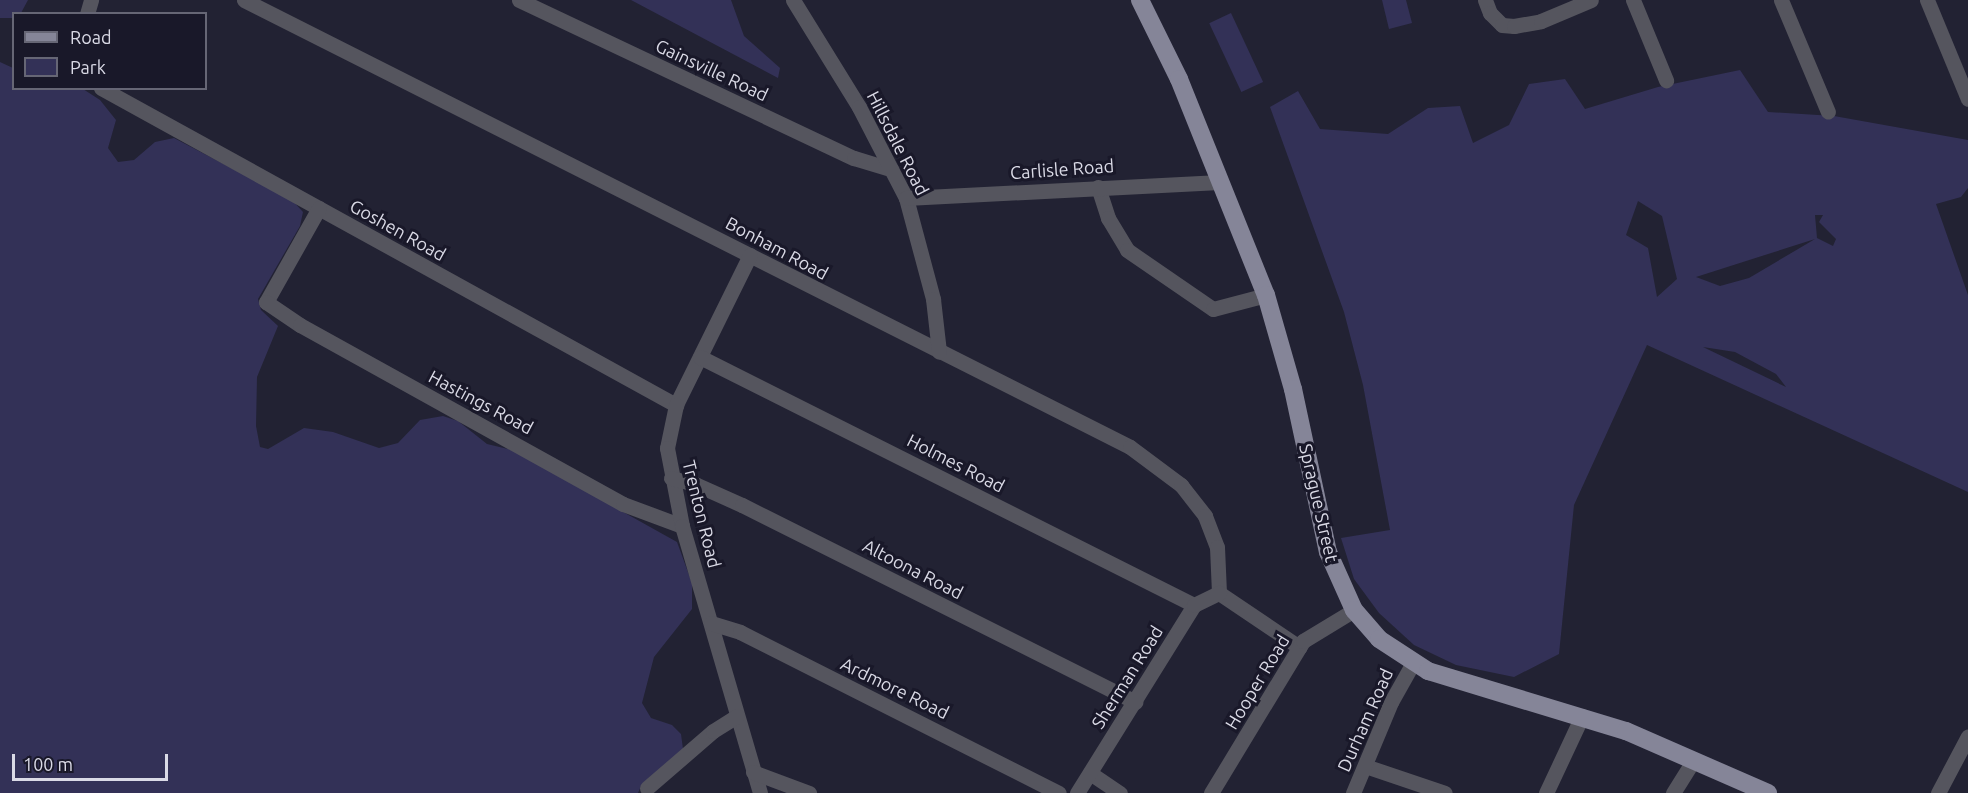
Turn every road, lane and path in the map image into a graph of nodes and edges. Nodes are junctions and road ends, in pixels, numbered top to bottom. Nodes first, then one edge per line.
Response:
1 (244, 0) edge
2 (519, 0) edge
3 (793, 0) edge
4 (1140, 0) edge
5 (1485, 0) edge
6 (1591, 0) edge
7 (1633, 0) edge
8 (1781, 0) edge
9 (1928, 0) edge
10 (1666, 80) dead end
11 (105, 90) edge
12 (1968, 99) edge
13 (1828, 112) dead end
14 (891, 169) junction
15 (1220, 182) junction
16 (1098, 187) junction
17 (906, 198) junction
18 (319, 208) junction
19 (750, 255) junction
20 (1266, 295) junction
21 (939, 352) junction
22 (700, 357) junction
23 (676, 405) junction
24 (671, 478) junction
25 (682, 526) junction
26 (1219, 593) junction
27 (1194, 605) junction
28 (1354, 610) junction
29 (711, 624) junction
30 (1299, 647) junction
31 (1413, 663) junction
32 (1135, 702) junction
33 (737, 716) junction
34 (1582, 716) junction
35 (1968, 736) edge
36 (1694, 760) junction
37 (1365, 766) junction
38 (753, 772) junction
39 (1090, 773) junction
40 (647, 788) dead end
41 (760, 793) edge
42 (809, 793) edge
43 (1059, 793) edge
44 (1077, 793) edge
45 (1120, 793) edge
46 (1211, 793) edge
47 (1353, 793) edge
48 (1445, 793) edge
49 (1546, 793) edge
50 (1672, 793) edge
51 (1768, 793) edge
52 (1938, 793) edge

1 - 19 street, Bonham Road
2 - 14 street, Gainsville Road
3 - 14 street, Hillsdale Road
4 - 15 main road, Sprague Street
5 - 6 street
7 - 10 street
8 - 13 street
9 - 12 street
11 - 18 street, Goshen Road
14 - 17 street, Hillsdale Road
15 - 16 street, Carlisle Road
15 - 20 main road, Sprague Street
16 - 17 street, Carlisle Road
16 - 20 street
17 - 21 street, Hillsdale Road
18 - 23 street, Goshen Road
18 - 25 street, Hastings Road
19 - 21 street, Bonham Road
19 - 22 street, Trenton Road
20 - 28 main road, Sprague Street
21 - 26 street, Bonham Road
22 - 23 street, Trenton Road
22 - 27 street, Holmes Road
23 - 24 street, Trenton Road
24 - 25 street, Trenton Road
24 - 32 street, Altoona Road
25 - 29 street, Trenton Road
26 - 27 street
26 - 30 street
27 - 32 street, Sherman Road
28 - 30 street, Hooper Road
28 - 31 main road, Sprague Street
29 - 33 street, Trenton Road
29 - 43 street, Ardmore Road
30 - 46 street, Hooper Road
31 - 34 main road, Sprague Street
31 - 37 street, Durham Road
32 - 39 street, Sherman Road
33 - 38 street, Trenton Road
33 - 40 street
34 - 36 main road, Sprague Street
34 - 49 street
35 - 52 street
36 - 50 street
36 - 51 main road, Sprague Street
37 - 47 street, Durham Road
37 - 48 street
38 - 41 street, Trenton Road
38 - 42 street
39 - 44 street, Sherman Road
39 - 45 street

